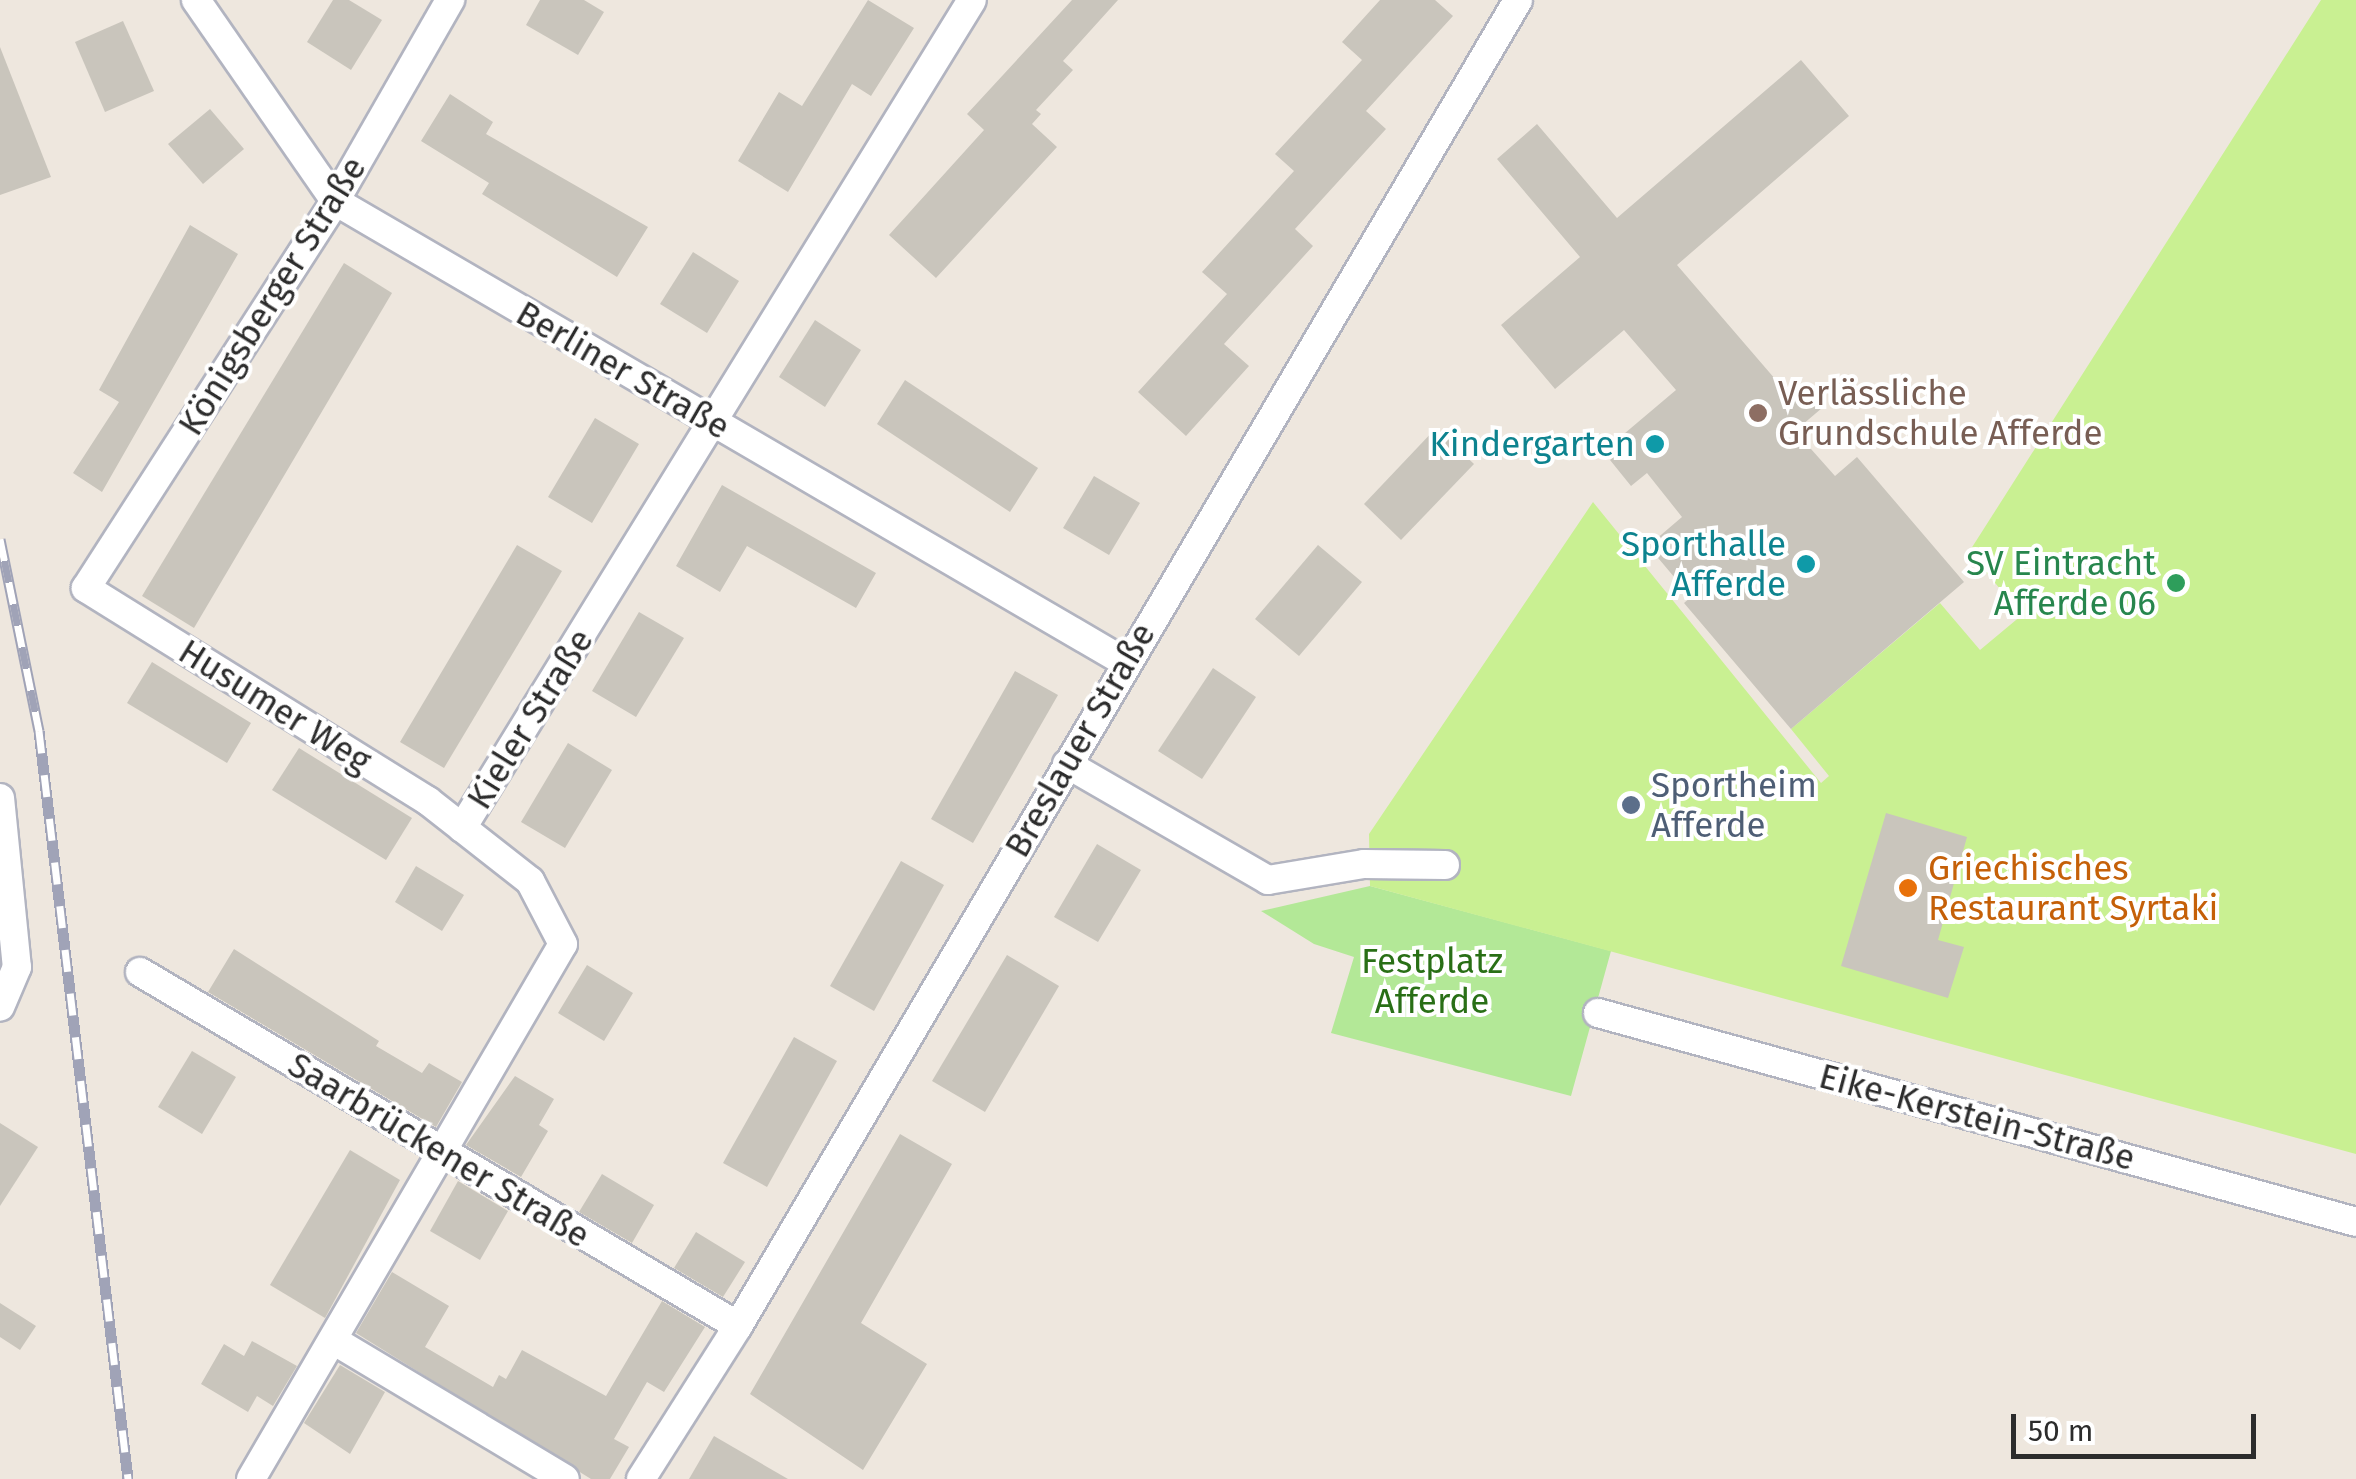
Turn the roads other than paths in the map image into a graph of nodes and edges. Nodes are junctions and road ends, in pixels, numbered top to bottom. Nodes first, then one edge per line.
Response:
1 (196, 0) edge
2 (450, 0) edge
3 (972, 0) edge
4 (1518, 0) edge
5 (335, 201) junction
6 (713, 423) junction
7 (86, 588) joint
8 (1123, 662) junction
9 (1067, 764) junction
10 (0, 798) edge
11 (462, 828) junction
12 (1445, 866) dead end
13 (140, 972) dead end
14 (0, 1007) edge
15 (1598, 1013) dead end
16 (444, 1153) junction
17 (2356, 1222) edge
18 (738, 1326) junction
19 (333, 1340) junction
20 (251, 1479) edge
21 (565, 1479) edge
22 (641, 1479) edge

1 - 5 street, Berliner Straße
2 - 5 street, Königsberger Straße
3 - 6 street, Kieler Straße
4 - 8 street, Breslauer Straße
5 - 6 street, Berliner Straße
5 - 7 street, Königsberger Straße
6 - 8 street, Berliner Straße
6 - 11 street, Kieler Straße
7 - 11 street, Husumer Weg
8 - 9 street, Breslauer Straße
9 - 12 street
9 - 18 street, Breslauer Straße
10 - 14 street
11 - 16 street, Kieler Straße
13 - 16 street, Saarbrückener Straße
15 - 17 street, Eike-Kerstein-Straße
16 - 18 street, Saarbrückener Straße
16 - 19 street, Kieler Straße
18 - 22 street, Breslauer Straße
19 - 20 street, Kieler Straße
19 - 21 street

